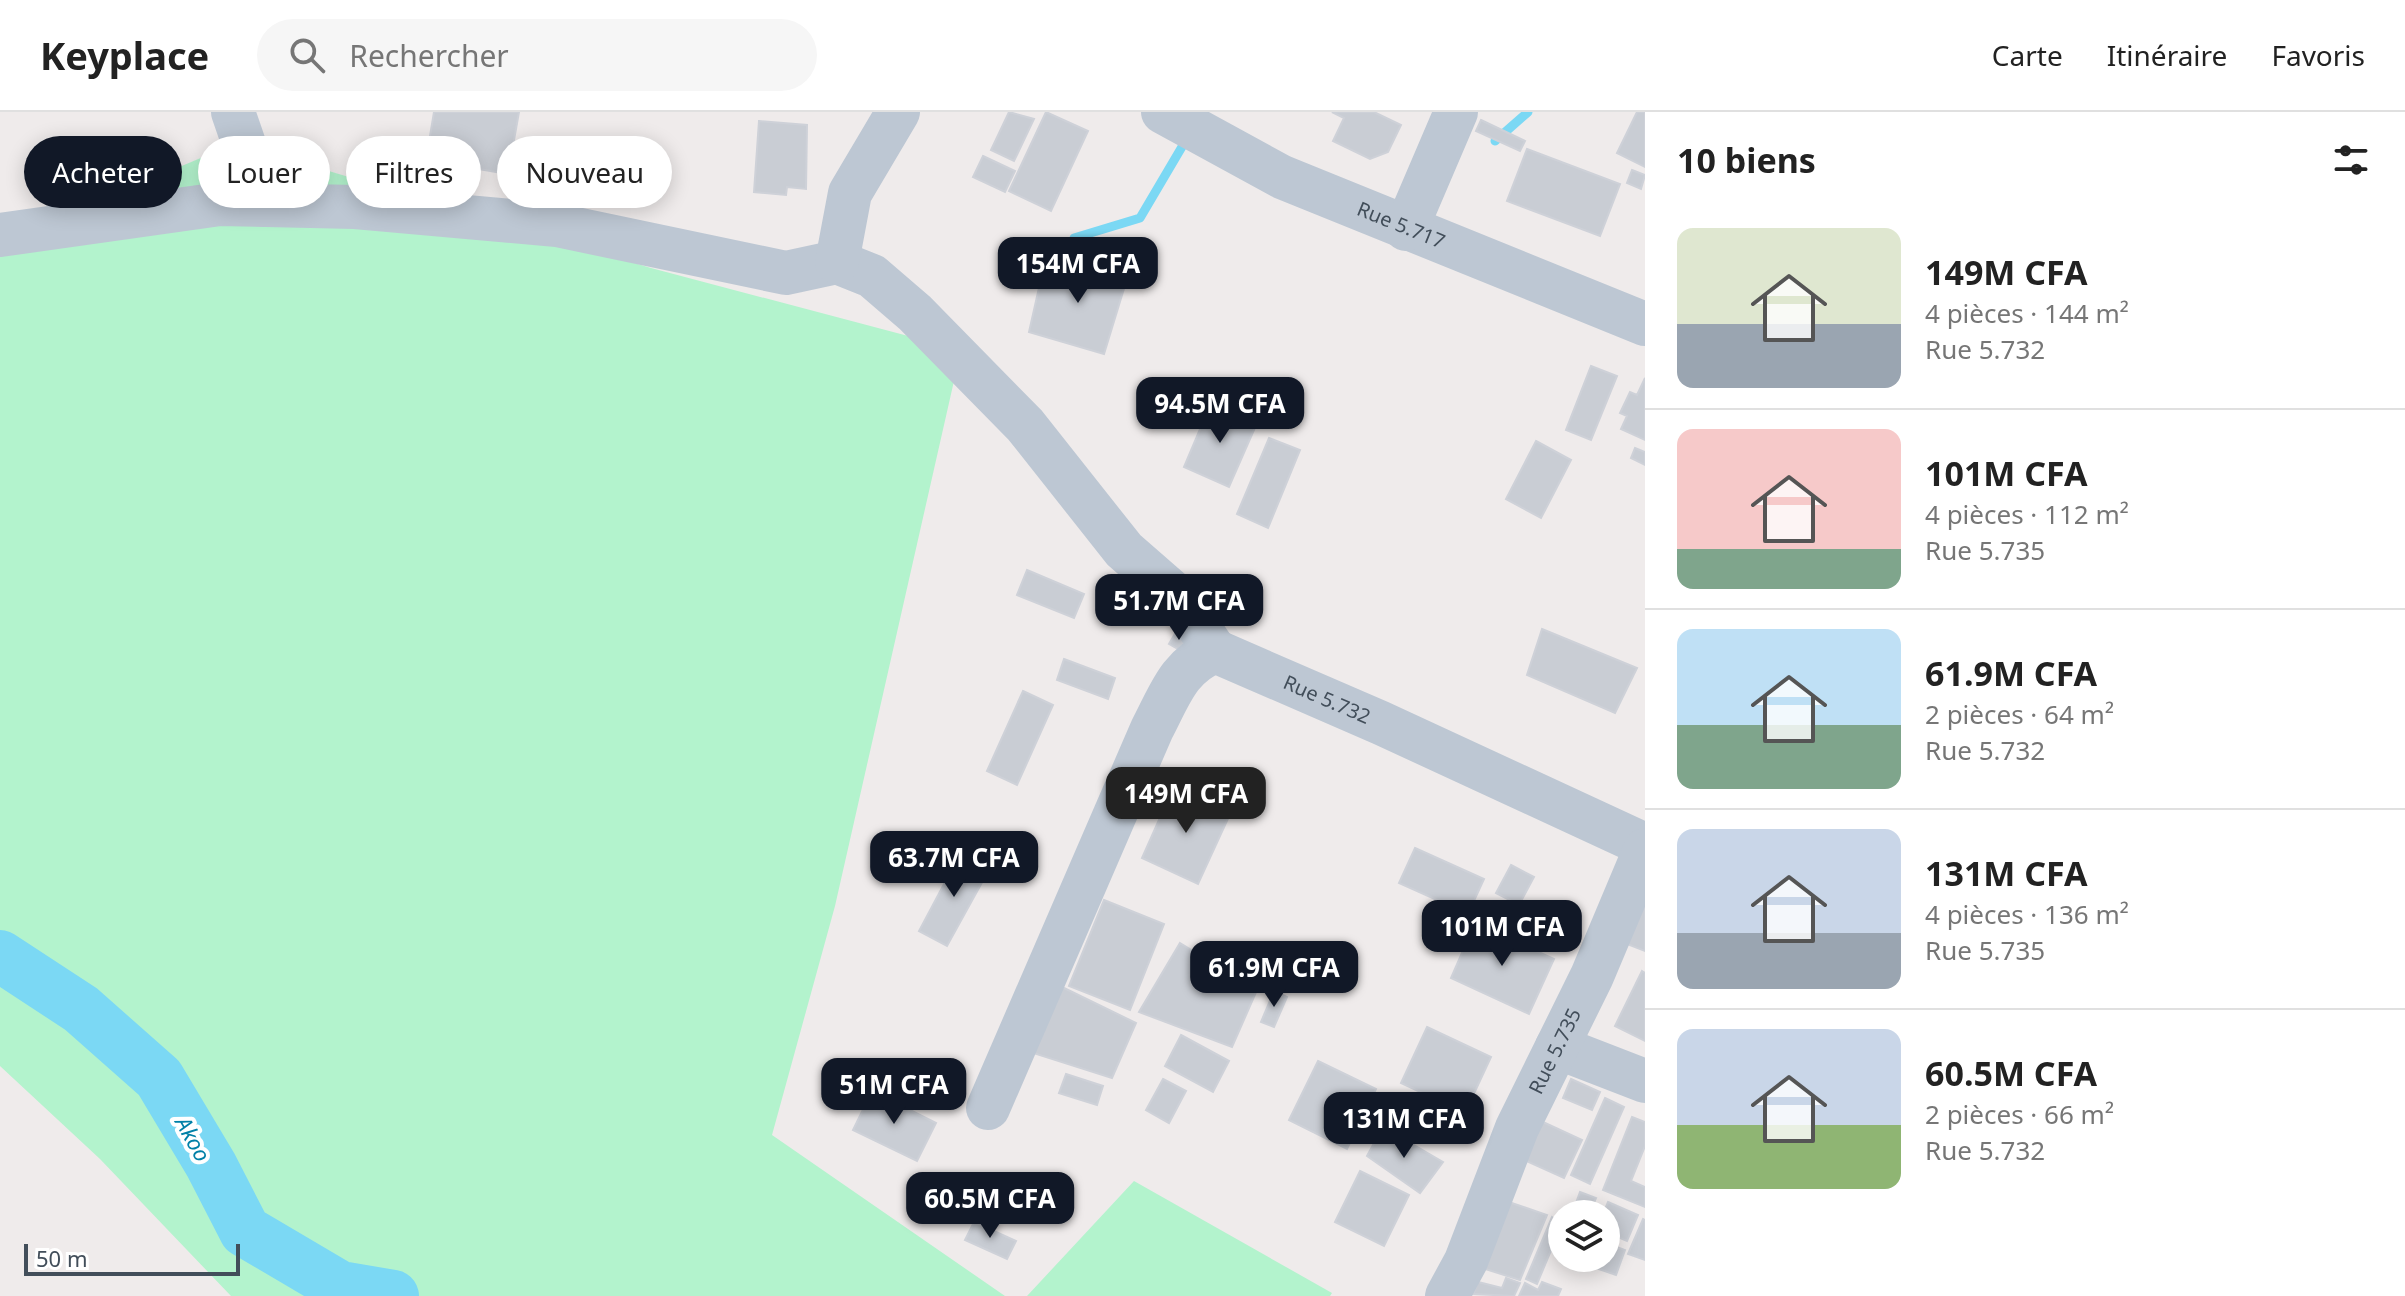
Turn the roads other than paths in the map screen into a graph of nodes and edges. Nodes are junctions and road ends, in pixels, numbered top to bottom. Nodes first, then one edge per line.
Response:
1 (233, 112) edge
2 (898, 112) edge
3 (1163, 112) edge
4 (1456, 112) edge
5 (241, 136) edge
6 (330, 206) edge
7 (198, 207) edge
8 (1406, 229) junction
9 (0, 235) edge
10 (837, 262) junction
11 (1645, 324) edge
12 (1215, 651) junction
13 (1645, 847) edge
14 (1557, 1047) junction
15 (1645, 1081) edge
16 (988, 1108) dead end
17 (1447, 1296) edge

1 - 5 street
2 - 10 street
3 - 8 street, Rue 5.717
4 - 8 street
6 - 10 street
7 - 9 street
8 - 11 street, Rue 5.717
10 - 12 street
12 - 13 street, Rue 5.732
12 - 16 street
13 - 14 street, Rue 5.735
14 - 15 street
14 - 17 street, Rue 5.735

